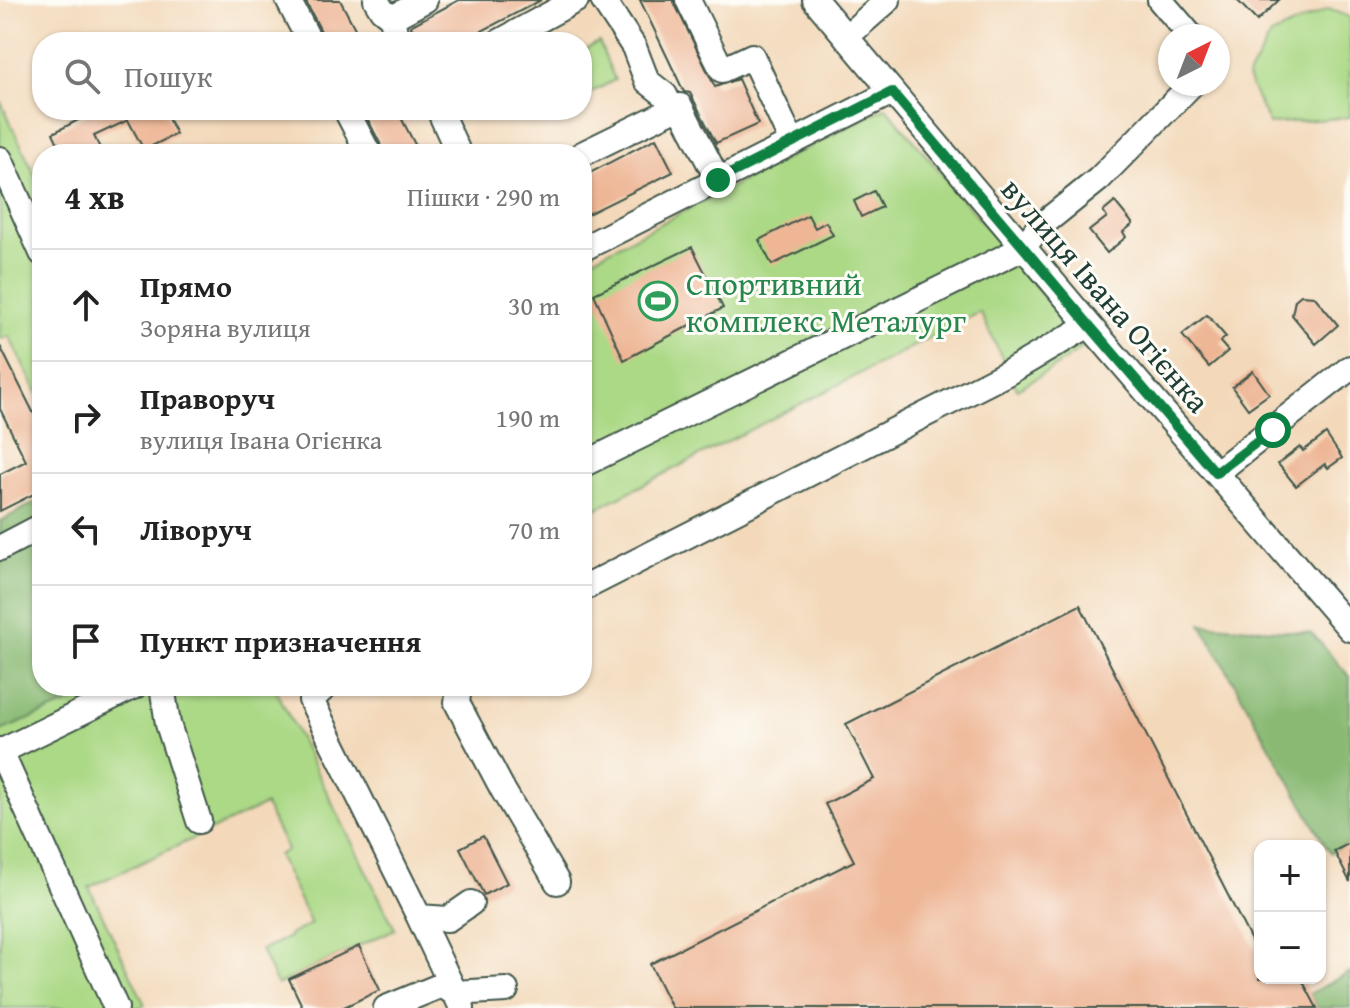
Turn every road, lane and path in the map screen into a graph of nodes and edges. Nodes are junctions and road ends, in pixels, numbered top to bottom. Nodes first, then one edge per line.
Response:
1 (288, 0) edge
2 (425, 0) edge
3 (576, 0) edge
4 (603, 0) edge
5 (688, 0) edge
6 (815, 0) edge
7 (888, 0) edge
8 (1160, 0) edge
9 (384, 9) edge
10 (1181, 24) edge
11 (305, 32) edge
12 (394, 32) edge
13 (517, 32) edge
14 (846, 37) junction
15 (892, 92) junction
16 (1180, 96) edge
17 (672, 110) junction
18 (351, 120) edge
19 (444, 120) edge
20 (792, 142) junction
21 (364, 144) edge
22 (454, 144) edge
23 (592, 149) edge
24 (0, 159) edge
25 (718, 180) junction
26 (32, 231) edge
27 (592, 244) edge
28 (1023, 248) junction
29 (1089, 325) junction
30 (1350, 368) edge
31 (592, 460) edge
32 (1216, 473) junction
33 (32, 531) edge
34 (0, 548) edge
35 (592, 584) edge
36 (1350, 629) edge
37 (114, 696) edge
38 (164, 696) edge
39 (315, 696) edge
40 (456, 696) edge
41 (0, 751) edge
42 (199, 821) dead end
43 (557, 882) dead end
44 (471, 903) dead end
45 (419, 917) junction
46 (506, 990) dead end
47 (458, 1000) edge
48 (401, 1005) edge
49 (116, 1008) edge

1 - 11 street
2 - 9 street
3 - 13 street
4 - 17 street
5 - 20 street
6 - 14 street, вулиця Івана Огієнка
7 - 14 street
8 - 10 street
9 - 12 street
14 - 15 street, вулиця Івана Огієнка
15 - 20 street
15 - 28 street, вулиця Івана Огієнка
16 - 28 street
17 - 23 street
17 - 25 street
18 - 21 street
19 - 22 street
20 - 25 street
24 - 26 street
25 - 27 street
28 - 29 street, вулиця Івана Огієнка
28 - 31 street
29 - 32 street, вулиця Івана Огієнка
29 - 35 street
30 - 32 street
32 - 36 street, вулиця Івана Огієнка
33 - 34 street
37 - 41 street
38 - 42 street
39 - 45 street
40 - 43 street
41 - 49 street
44 - 45 street
45 - 47 street
46 - 47 street
47 - 48 street

